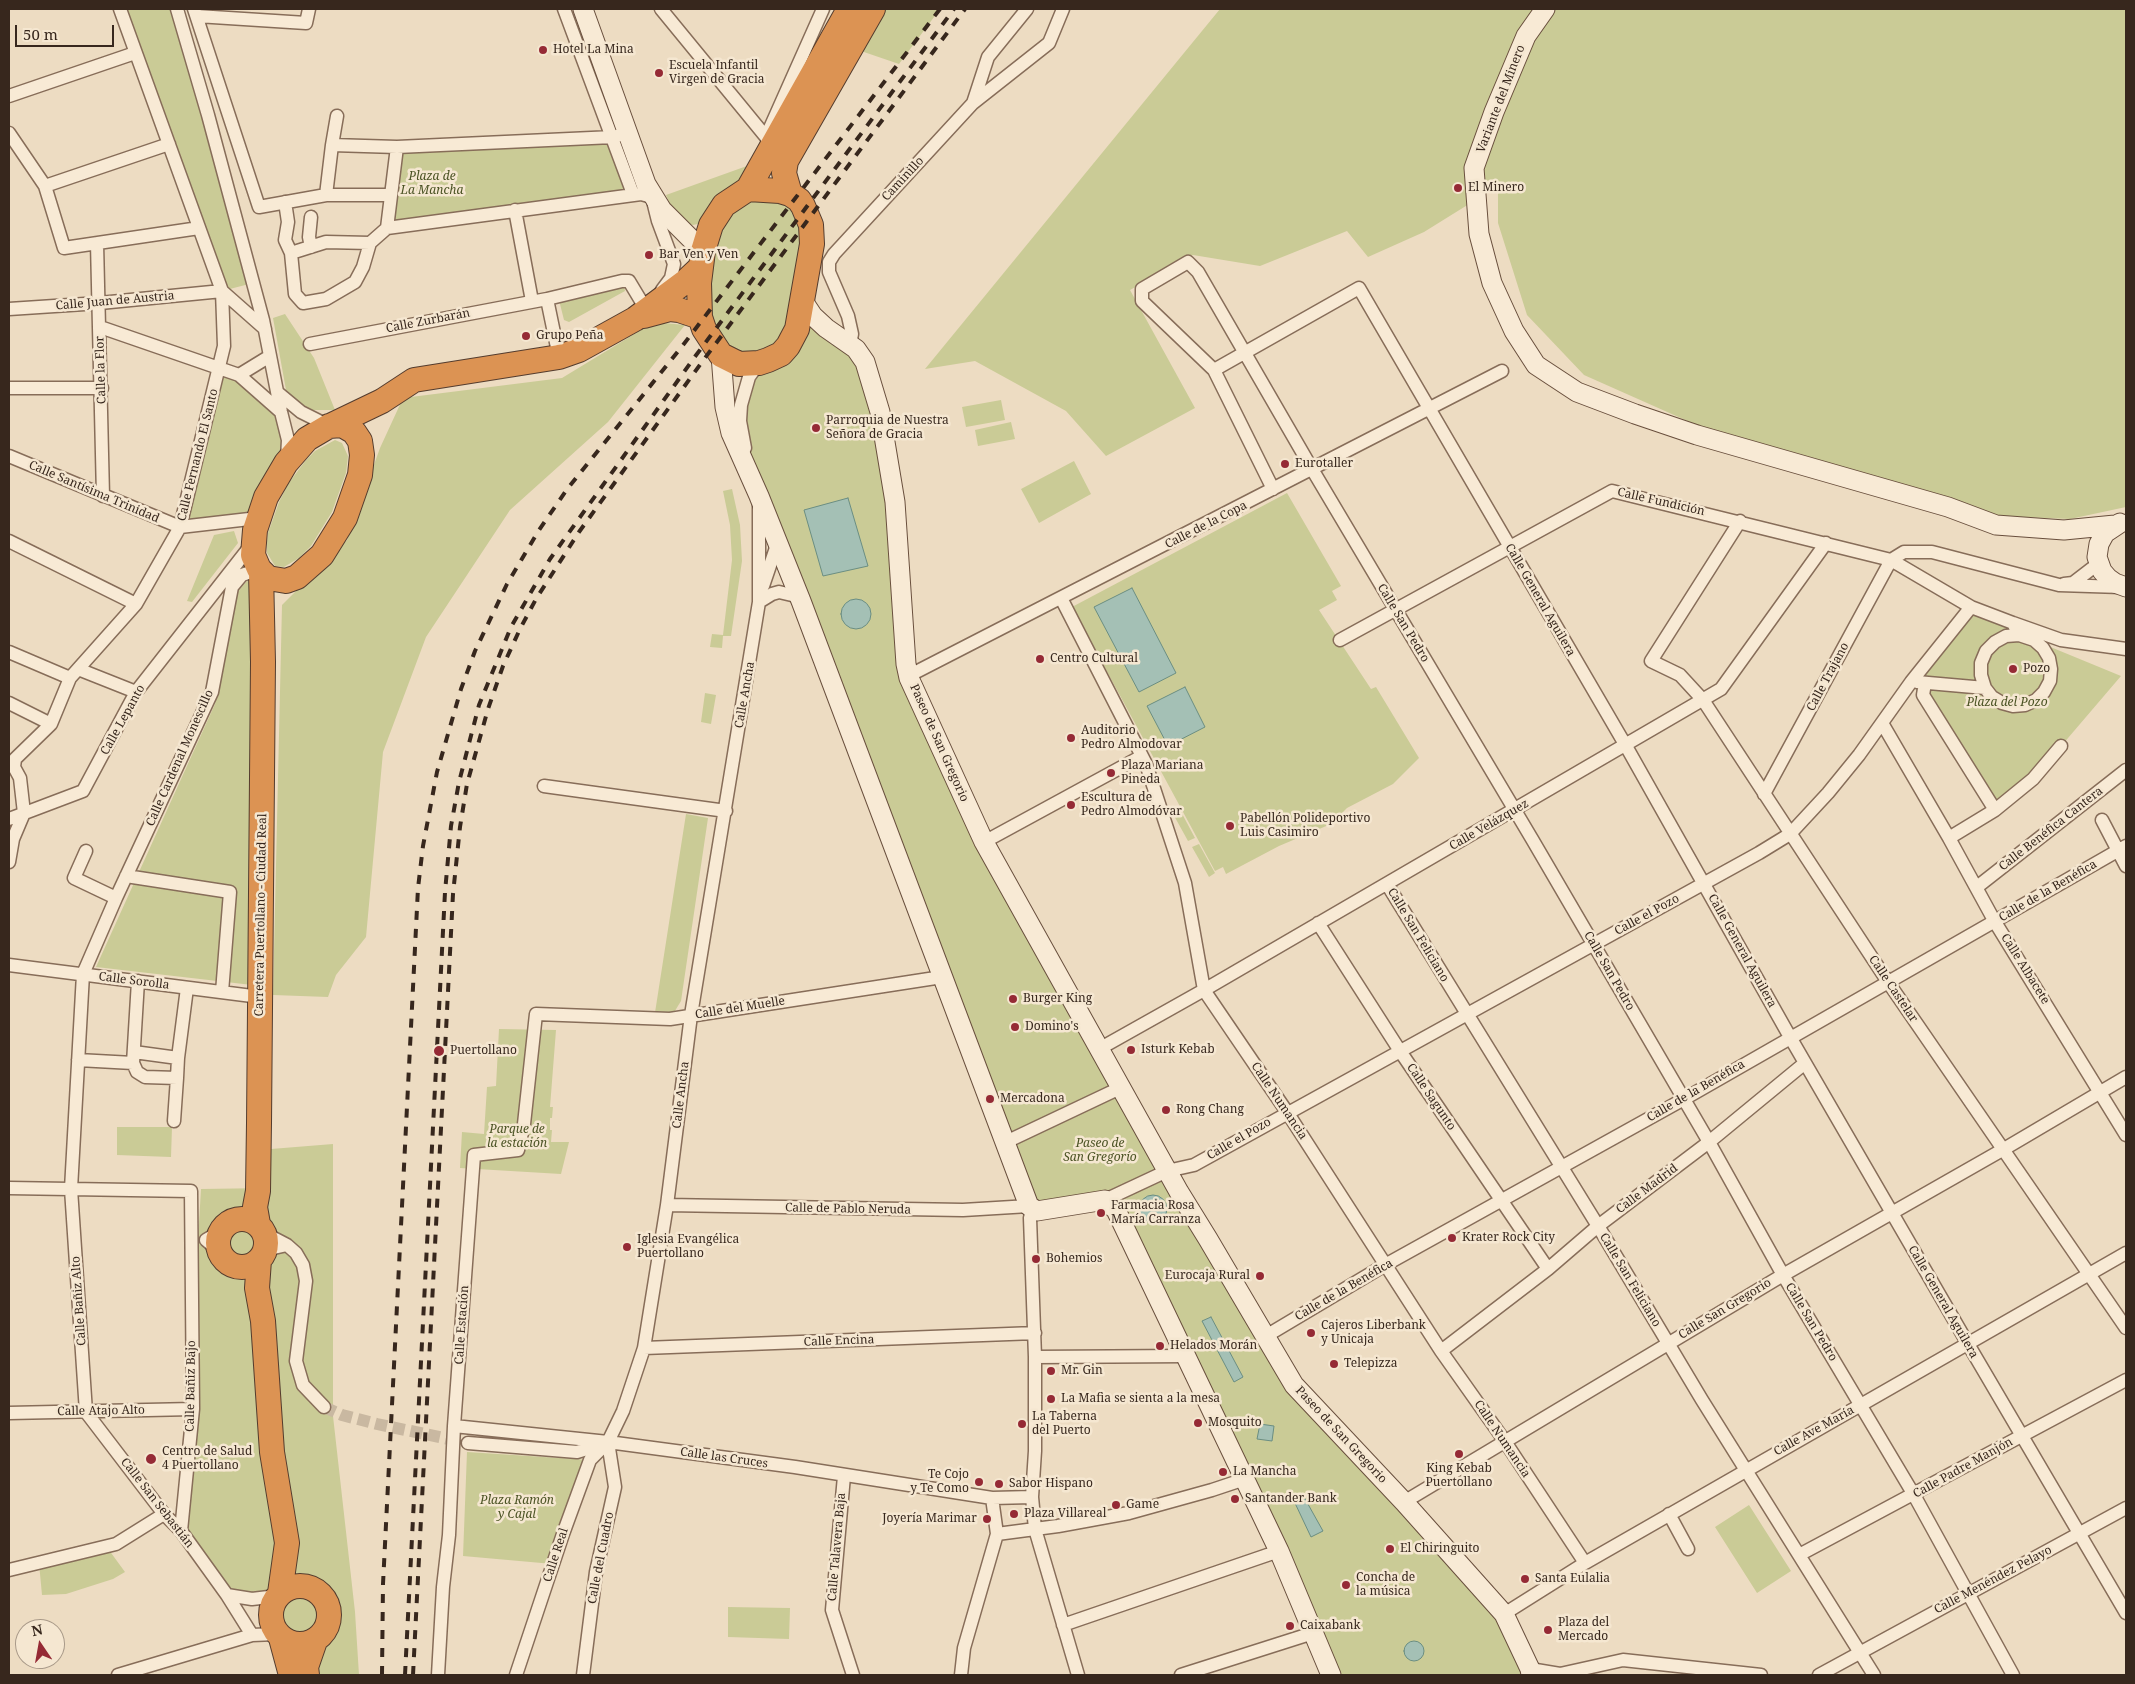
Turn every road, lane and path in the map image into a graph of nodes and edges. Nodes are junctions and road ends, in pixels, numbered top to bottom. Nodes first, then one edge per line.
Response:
1 (120, 9) edge
2 (177, 9) edge
3 (309, 9) edge
4 (564, 9) edge
5 (583, 9) edge
6 (662, 9) edge
7 (823, 9) edge
8 (849, 9) edge
9 (873, 9) edge
10 (1027, 9) edge
11 (1063, 9) edge
12 (1545, 9) edge
13 (195, 13) edge
14 (136, 52) junction
15 (9, 96) edge
16 (973, 103) junction
17 (337, 116) dead end
18 (9, 133) edge
19 (620, 135) junction
20 (768, 143) junction
21 (168, 144) junction
22 (332, 145) junction
23 (397, 147) junction
24 (45, 186) junction
25 (748, 189) junction
26 (633, 194) junction
27 (790, 194) junction
28 (326, 195) junction
29 (391, 195) junction
30 (652, 197) junction
31 (285, 202) junction
32 (515, 210) junction
33 (310, 217) dead end
34 (199, 228) junction
35 (387, 228) junction
36 (97, 244) junction
37 (370, 244) junction
38 (311, 247) junction
39 (291, 254) junction
40 (702, 259) junction
41 (222, 291) junction
42 (547, 299) junction
43 (532, 301) junction
44 (802, 301) junction
45 (100, 303) junction
46 (9, 308) edge
47 (639, 313) junction
48 (700, 317) junction
49 (100, 327) junction
50 (265, 329) junction
51 (310, 344) dead end
52 (850, 344) junction
53 (1244, 352) junction
54 (721, 355) junction
55 (270, 356) junction
56 (559, 357) junction
57 (759, 363) junction
58 (219, 370) junction
59 (1214, 370) junction
60 (1502, 371) dead end
61 (239, 375) junction
62 (9, 388) edge
63 (102, 388) junction
64 (278, 392) junction
65 (382, 401) junction
66 (1430, 408) junction
67 (280, 412) junction
68 (330, 425) junction
69 (362, 455) junction
70 (9, 456) edge
71 (286, 463) junction
72 (1312, 469) junction
73 (1274, 489) junction
74 (103, 496) junction
75 (759, 496) junction
76 (258, 518) junction
77 (1740, 521) junction
78 (2120, 523) edge
79 (180, 528) junction
80 (2064, 530) junction
81 (9, 541) edge
82 (253, 542) junction
83 (1826, 543) junction
84 (778, 544) junction
85 (1509, 548) junction
86 (1891, 560) junction
87 (2098, 560) junction
88 (260, 570) junction
89 (297, 577) junction
90 (2059, 585) junction
91 (2125, 587) edge
92 (760, 597) junction
93 (1061, 598) junction
94 (801, 601) junction
95 (136, 604) junction
96 (1971, 607) junction
97 (1395, 610) junction
98 (262, 622) junction
99 (2013, 623) junction
100 (2019, 635) junction
101 (2048, 636) junction
102 (1340, 640) dead end
103 (2034, 640) junction
104 (2126, 649) edge
105 (9, 652) edge
106 (74, 673) junction
107 (909, 678) junction
108 (1911, 682) junction
109 (1925, 683) junction
110 (1984, 688) junction
111 (136, 692) junction
112 (1703, 700) junction
113 (9, 703) edge
114 (1882, 723) junction
115 (51, 724) junction
116 (1626, 746) junction
117 (2061, 746) dead end
118 (1142, 756) junction
119 (2126, 770) edge
120 (544, 786) dead end
121 (1764, 794) junction
122 (1515, 810) junction
123 (1995, 810) junction
124 (726, 811) junction
125 (24, 813) junction
126 (9, 818) edge
127 (2102, 820) dead end
128 (1790, 834) junction
129 (1950, 838) junction
130 (984, 842) junction
131 (2122, 849) edge
132 (86, 851) dead end
133 (9, 862) edge
134 (2126, 866) edge
135 (126, 876) junction
136 (1704, 883) junction
137 (1387, 884) junction
138 (1977, 887) junction
139 (116, 898) junction
140 (1995, 922) junction
141 (1318, 923) junction
142 (1594, 944) junction
143 (9, 965) edge
144 (83, 974) junction
145 (942, 976) junction
146 (138, 981) junction
147 (1888, 982) junction
148 (187, 988) junction
149 (1204, 990) junction
150 (222, 992) junction
151 (260, 997) junction
152 (536, 1014) joint
153 (1466, 1014) junction
154 (691, 1015) junction
155 (1790, 1037) junction
156 (1099, 1049) junction
157 (1400, 1051) junction
158 (133, 1057) junction
159 (178, 1058) junction
160 (78, 1060) junction
161 (1806, 1063) junction
162 (2126, 1076) edge
163 (177, 1078) junction
164 (1120, 1088) junction
165 (2100, 1092) junction
166 (1684, 1099) junction
167 (1287, 1112) junction
168 (174, 1121) dead end
169 (2126, 1135) edge
170 (1006, 1142) junction
171 (1709, 1142) junction
172 (2004, 1149) junction
173 (1561, 1168) junction
174 (1164, 1172) junction
175 (9, 1188) edge
176 (71, 1189) junction
177 (1113, 1201) junction
178 (1502, 1202) junction
179 (666, 1205) junction
180 (1030, 1208) junction
181 (1892, 1212) junction
182 (1598, 1226) junction
183 (261, 1234) junction
184 (190, 1240) junction
185 (221, 1247) junction
186 (2126, 1253) edge
187 (1385, 1266) junction
188 (1548, 1269) junction
189 (2091, 1274) junction
190 (1783, 1275) junction
191 (256, 1288) junction
192 (2126, 1328) edge
193 (1035, 1333) junction
194 (1266, 1336) junction
195 (1668, 1343) junction
196 (1968, 1344) junction
197 (644, 1348) junction
198 (1441, 1351) junction
199 (1186, 1356) junction
200 (1035, 1357) junction
201 (2126, 1380) edge
202 (1861, 1404) junction
203 (324, 1407) tunnel mouth
204 (192, 1409) junction
205 (86, 1412) junction
206 (9, 1413) edge
207 (454, 1426) junction
208 (2021, 1436) junction
209 (1504, 1440) junction
210 (608, 1442) junction
211 (468, 1443) tunnel mouth
212 (1746, 1470) junction
213 (844, 1476) junction
214 (1244, 1479) junction
215 (1914, 1495) junction
216 (1032, 1497) junction
217 (992, 1498) junction
218 (1404, 1502) junction
219 (2126, 1508) edge
220 (164, 1514) junction
221 (1669, 1514) junction
222 (1035, 1529) junction
223 (181, 1532) junction
224 (997, 1534) junction
225 (2079, 1534) junction
226 (287, 1543) junction
227 (1688, 1549) dead end
228 (1279, 1551) junction
229 (1799, 1555) junction
230 (1585, 1563) junction
231 (9, 1570) edge
232 (316, 1591) junction
233 (279, 1594) junction
234 (1968, 1594) junction
235 (227, 1595) junction
236 (2126, 1613) edge
237 (1504, 1614) junction
238 (1063, 1625) junction
239 (1314, 1633) junction
240 (252, 1636) junction
241 (279, 1636) junction
242 (315, 1640) junction
243 (1860, 1652) junction
244 (1530, 1672) edge
245 (118, 1675) edge
246 (291, 1675) edge
247 (307, 1675) edge
248 (438, 1675) edge
249 (516, 1675) edge
250 (583, 1675) edge
251 (853, 1675) edge
252 (961, 1675) edge
253 (1078, 1675) edge
254 (1181, 1675) edge
255 (1331, 1675) edge
256 (1761, 1675) edge
257 (1819, 1675) edge
258 (1874, 1675) edge
259 (2013, 1675) edge

1 - 14 street, Calle Fernando El Santo
2 - 50 street
3 - 13 street
4 - 19 street
5 - 19 main road
6 - 20 street
7 - 20 street
8 - 20 highway
9 - 27 highway
10 - 16 street, Caminillo
11 - 16 street, Caminillo
12 - 80 main road, Variante del Minero
13 - 31 street
14 - 15 street
14 - 21 street, Calle Fernando El Santo
16 - 52 street, Caminillo
17 - 22 street
18 - 24 street
19 - 23 street
19 - 26 street
19 - 30 main road
20 - 25 highway
21 - 24 street
21 - 34 street, Calle Fernando El Santo
22 - 23 street
22 - 28 street
23 - 29 street
24 - 36 street
25 - 27 highway
25 - 40 highway
26 - 30 street
26 - 32 street
27 - 44 highway
28 - 29 street
28 - 31 street
29 - 35 street
30 - 40 main road
30 - 47 street
31 - 39 street
32 - 35 street
32 - 43 street
33 - 38 street
34 - 36 street
34 - 41 street, Calle Fernando El Santo
35 - 37 street
36 - 45 street, Calle la Flor
37 - 38 street
37 - 39 street
38 - 39 street
40 - 47 highway
40 - 48 highway
41 - 45 street, Calle Juan de Austria
41 - 50 street, Calle Fernando El Santo
41 - 58 street, Calle Fernando El Santo
42 - 43 street, Calle Zurbarán
42 - 47 street, Calle Zurbarán
42 - 56 street
43 - 51 street, Calle Zurbarán
44 - 52 main road, Paseo de San Gregorio
44 - 57 highway
45 - 46 street, Calle Juan de Austria
45 - 49 street, Calle la Flor
47 - 48 highway
47 - 56 highway
48 - 54 highway
49 - 58 street
49 - 63 street, Calle la Flor
50 - 55 street
52 - 107 main road, Paseo de San Gregorio
53 - 59 street
53 - 59 street, Calle San Pedro
53 - 66 street, Calle General Aguilera
53 - 72 street, Calle San Pedro
54 - 57 highway
54 - 75 main road
55 - 61 street
55 - 64 street
56 - 65 highway
57 - 84 street
58 - 61 street
58 - 79 street, Calle Fernando El Santo
59 - 73 street
60 - 66 street, Calle de la Copa
61 - 67 street
62 - 63 street
63 - 74 street, Calle la Flor
64 - 67 street
64 - 68 street
65 - 68 highway
65 - 69 highway
66 - 72 street, Calle de la Copa
66 - 85 street, Calle General Aguilera
67 - 71 street
68 - 69 highway
68 - 71 highway
69 - 89 highway
70 - 74 street, Calle Santísima Trinidad
71 - 76 highway
72 - 73 street, Calle de la Copa
72 - 97 street, Calle San Pedro
73 - 93 street, Calle de la Copa
74 - 79 street, Calle Santísima Trinidad
75 - 84 main road
75 - 92 street, Calle Ancha
76 - 79 street
76 - 82 highway
77 - 83 street, Calle Fundición
77 - 85 street, Calle Fundición
77 - 112 street, Calle Castelar
78 - 80 main road, Variante del Minero
78 - 87 main road
79 - 95 street, Calle Fernando El Santo
80 - 87 main road
81 - 95 street
82 - 88 highway, Carretera Puertollano - Ciudad Real
82 - 111 street, Calle Lepanto
83 - 86 street, Calle Fundición
83 - 112 street, Calle Velázquez
84 - 92 street, Calle Ancha
84 - 94 main road
85 - 97 street, Calle Fundición
85 - 116 street, Calle General Aguilera
86 - 90 street
86 - 96 street, Calle Fundición
86 - 121 street, Calle Trajano
87 - 90 street
87 - 91 main road
88 - 89 highway
88 - 98 highway, Carretera Puertollano - Ciudad Real
88 - 135 street, Calle Cardenal Monescillo
89 - 98 highway
90 - 91 street
92 - 94 street
92 - 124 street, Calle Ancha
93 - 107 street, Calle de la Copa
93 - 118 street, Calle Numancia
94 - 145 main road
95 - 106 street, Calle Fernando El Santo
96 - 99 street, Calle Fundición
96 - 108 street, Calle el Pozo
97 - 102 street, Calle Fundición
97 - 122 street, Calle San Pedro
98 - 151 highway, Carretera Puertollano - Ciudad Real
99 - 100 street
99 - 101 street, Calle Fundición
100 - 103 street
100 - 110 street
101 - 103 street
101 - 104 street, Calle Fundición
103 - 110 street
105 - 106 street
106 - 111 street
106 - 115 street, Calle Fernando El Santo
107 - 130 main road, Paseo de San Gregorio
108 - 109 street
108 - 114 street, Calle el Pozo
109 - 110 street
109 - 123 street
111 - 125 street, Calle Lepanto
112 - 116 street, Calle Velázquez
112 - 121 street, Calle Castelar
113 - 115 street
114 - 128 street, Calle el Pozo
114 - 129 street, Calle Albacete
115 - 125 street, Calle Fernando El Santo
116 - 122 street, Calle Velázquez
116 - 136 street, Calle General Aguilera
117 - 123 street
118 - 130 street
118 - 149 street, Calle Numancia
119 - 138 street, Calle Benéfica Cantera
120 - 124 street
121 - 128 street, Calle Castelar
122 - 137 street, Calle Velázquez
122 - 142 street, Calle San Pedro
123 - 129 street
124 - 154 street, Calle Ancha
125 - 126 street, Calle Lepanto
125 - 133 street
127 - 131 street
128 - 136 street, Calle el Pozo
128 - 147 street, Calle Castelar
129 - 138 street, Calle Albacete
130 - 156 main road, Paseo de San Gregorio
131 - 134 street
131 - 140 street, Calle de la Benéfica
132 - 139 street
135 - 139 street, Calle Cardenal Monescillo
135 - 150 street
136 - 142 street, Calle el Pozo
136 - 155 street, Calle General Aguilera
137 - 141 street, Calle Velázquez
137 - 153 street, Calle San Feliciano
138 - 140 street, Calle Albacete
139 - 144 street, Calle Cardenal Monescillo
140 - 147 street, Calle de la Benéfica
140 - 165 street, Calle Albacete
141 - 149 street, Calle Velázquez
141 - 157 street, Calle Sagunto
142 - 153 street, Calle el Pozo
142 - 166 street, Calle San Pedro
143 - 144 street, Calle Sorolla
144 - 146 street, Calle Sorolla
144 - 160 street, Calle Cardenal Monescillo
145 - 154 street, Calle del Muelle
145 - 170 main road
146 - 148 street, Calle Sorolla
146 - 158 street
147 - 155 street, Calle de la Benéfica
147 - 172 street, Calle Castelar
148 - 150 street, Calle Sorolla
148 - 159 street
149 - 156 street, Calle Velázquez
149 - 167 street, Calle Numancia
150 - 151 street, Calle Sorolla
151 - 183 highway, Carretera Puertollano - Ciudad Real
152 - 154 street, Calle del Muelle
152 - 207 street, Calle Estación
153 - 157 street, Calle el Pozo
153 - 173 street, Calle San Feliciano
154 - 179 street, Calle Ancha
155 - 161 street, Calle General Aguilera
155 - 166 street, Calle de la Benéfica
156 - 164 main road, Paseo de San Gregorio
157 - 167 street, Calle el Pozo
157 - 178 street, Calle Sagunto
158 - 159 street
158 - 160 street
158 - 163 street
159 - 163 street
160 - 176 street, Calle Cardenal Monescillo
161 - 171 street, Calle Madrid
161 - 181 street, Calle General Aguilera
162 - 165 street, Calle San Gregorio
163 - 168 street
164 - 170 street
164 - 174 main road, Paseo de San Gregorio
165 - 169 street, Calle Albacete
165 - 172 street, Calle San Gregorio
166 - 171 street, Calle San Pedro
166 - 173 street, Calle de la Benéfica
167 - 174 street, Calle el Pozo
167 - 187 street, Calle Numancia
170 - 180 main road
171 - 182 street, Calle Madrid
171 - 190 street, Calle San Pedro
172 - 181 street, Calle San Gregorio
172 - 189 street, Calle Castelar
173 - 178 street, Calle de la Benéfica
173 - 182 street, Calle San Feliciano
174 - 177 street
174 - 194 main road, Paseo de San Gregorio
175 - 176 street
176 - 184 street, Calle Bañiz Bajo
176 - 205 street, Calle Bañiz Alto
177 - 180 main road
177 - 199 main road
178 - 187 street, Calle de la Benéfica
178 - 188 street, Calle Sagunto
179 - 180 street, Calle de Pablo Neruda
179 - 197 street, Calle Ancha
180 - 193 street
181 - 190 street, Calle San Gregorio
181 - 196 street, Calle General Aguilera
182 - 188 street, Calle Madrid
182 - 195 street, Calle San Feliciano
183 - 185 highway
183 - 185 highway
183 - 191 highway, Carretera Puertollano - Ciudad Real
183 - 203 street
184 - 185 street
184 - 204 street, Calle Bañiz Bajo
185 - 191 highway
186 - 189 street, Calle Ave María
187 - 194 street, Calle de la Benéfica
187 - 198 street, Calle Numancia
188 - 198 street, Calle Madrid
189 - 192 street, Calle Castelar
189 - 196 street, Calle Ave María
190 - 195 street, Calle San Gregorio
190 - 202 street, Calle San Pedro
191 - 226 highway, Carretera Puertollano - Ciudad Real
193 - 197 street, Calle Encina
193 - 200 street
194 - 218 main road, Paseo de San Gregorio
195 - 209 street, Calle San Gregorio
195 - 212 street, Calle San Feliciano
196 - 202 street, Calle Ave María
196 - 208 street, Calle General Aguilera
197 - 210 street, Calle Ancha
198 - 209 street, Calle Numancia
199 - 200 street
199 - 214 main road
200 - 216 street
201 - 208 street, Calle Padre Manjón
202 - 212 street, Calle Ave María
202 - 215 street, Calle San Pedro
204 - 205 street, Calle Atajo Alto
204 - 223 street, Calle Bañiz Bajo
205 - 206 street, Calle Atajo Alto
205 - 220 street, Calle San Sebastián
207 - 210 street, Calle las Cruces
207 - 248 street, Calle Estación
208 - 215 street, Calle Padre Manjón
208 - 225 street, Calle General Aguilera
209 - 218 street, Calle San Gregorio
209 - 230 street, Calle Numancia
210 - 211 street
210 - 213 street, Calle las Cruces
210 - 249 street, Calle Real
210 - 250 street, Calle del Cuadro
212 - 221 street, Calle Ave María
212 - 229 street, Calle San Feliciano
213 - 217 street, Calle las Cruces
213 - 251 street, Calle Talavera Baja
214 - 222 street
214 - 228 main road
215 - 229 street, Calle Padre Manjón
215 - 234 street, Calle San Pedro
216 - 217 street
216 - 222 street
217 - 224 street
218 - 237 main road, Paseo de San Gregorio
219 - 225 street, Calle Menéndez Pelayo
220 - 223 street, Calle San Sebastián
220 - 231 street
221 - 227 street
221 - 230 street, Calle Ave María
222 - 224 street
222 - 238 street
223 - 235 street, Calle San Sebastián
224 - 252 street
225 - 234 street, Calle Menéndez Pelayo
225 - 236 street, Calle General Aguilera
226 - 232 highway, Carretera Puertollano - Ciudad Real
226 - 233 highway, Carretera Puertollano - Ciudad Real
228 - 238 street
228 - 239 main road
229 - 243 street, Calle San Feliciano
230 - 237 street, Calle Ave María
232 - 233 highway
232 - 242 highway
233 - 235 street
233 - 241 highway
234 - 243 street, Calle Menéndez Pelayo
234 - 259 street, Calle San Pedro
235 - 240 street, Calle San Sebastián
237 - 244 main road, Paseo de San Gregorio
238 - 253 street
239 - 254 street
239 - 255 main road
240 - 241 street
240 - 245 street
241 - 242 highway
241 - 246 highway
242 - 247 highway
243 - 257 street, Calle Menéndez Pelayo
243 - 258 street, Calle San Feliciano
244 - 256 street

